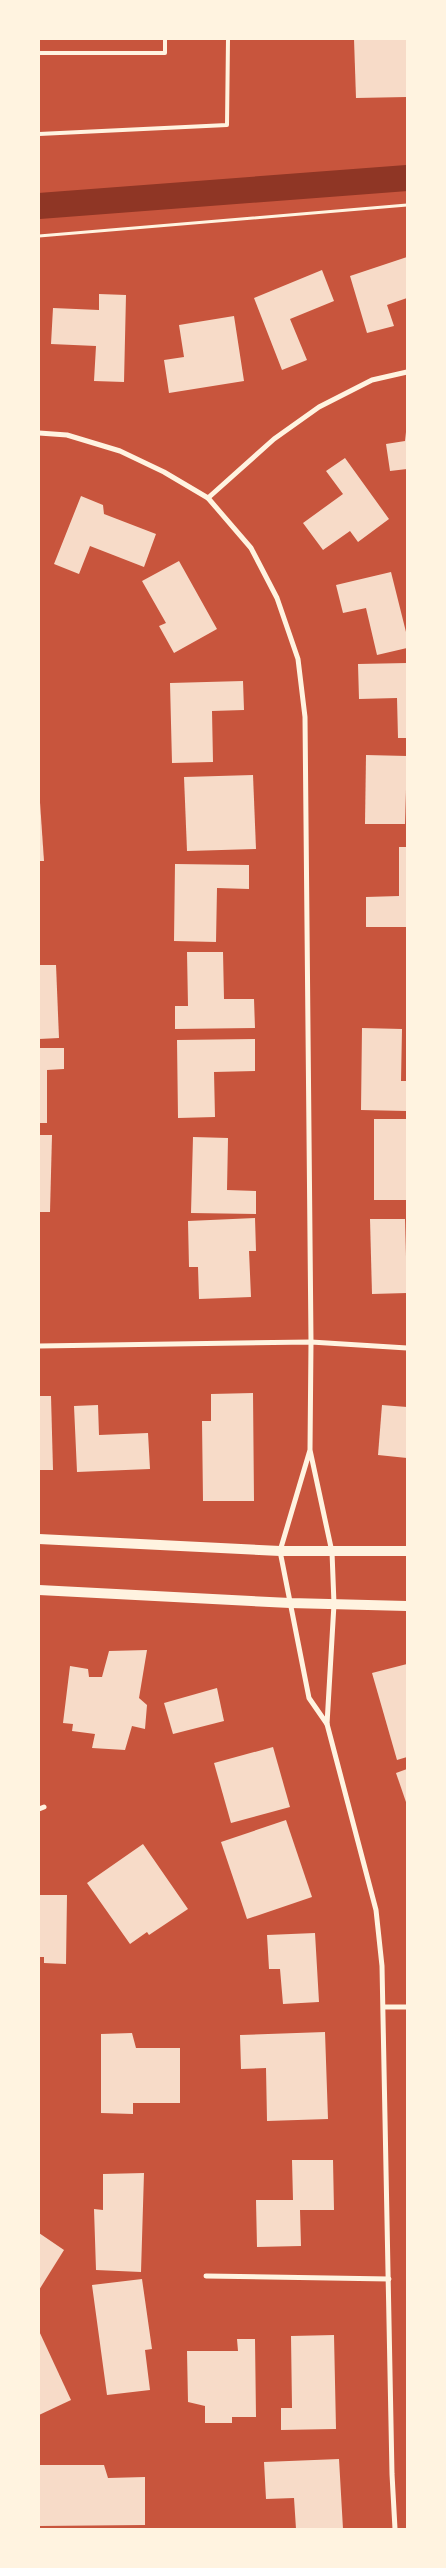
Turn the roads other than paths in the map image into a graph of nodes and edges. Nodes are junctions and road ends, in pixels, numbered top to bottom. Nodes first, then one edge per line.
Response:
1 (165, 39) edge
2 (228, 39) edge
3 (39, 53) edge
4 (39, 134) edge
5 (407, 372) edge
6 (39, 433) edge
7 (208, 498) junction
8 (311, 1342) junction
9 (39, 1346) edge
10 (407, 1348) edge
11 (310, 1450) junction
12 (39, 1539) edge
13 (280, 1551) junction
14 (407, 1551) edge
15 (332, 1552) junction
16 (39, 1590) edge
17 (290, 1602) junction
18 (334, 1604) junction
19 (407, 1606) edge
20 (327, 1724) junction
21 (385, 2007) junction
22 (407, 2007) edge
23 (206, 2276) dead end
24 (389, 2279) junction
25 (395, 2529) edge

1 - 3 lane
2 - 4 lane
5 - 7 street
6 - 7 street
7 - 8 street
8 - 9 street
8 - 10 street
8 - 11 street
11 - 13 street
11 - 15 street
12 - 13 main road
13 - 15 main road
13 - 17 street
14 - 15 main road
15 - 18 street
16 - 17 main road
17 - 18 main road
17 - 20 street
18 - 19 main road
18 - 20 street
20 - 21 street
21 - 22 street
21 - 24 street
23 - 24 street
24 - 25 street

